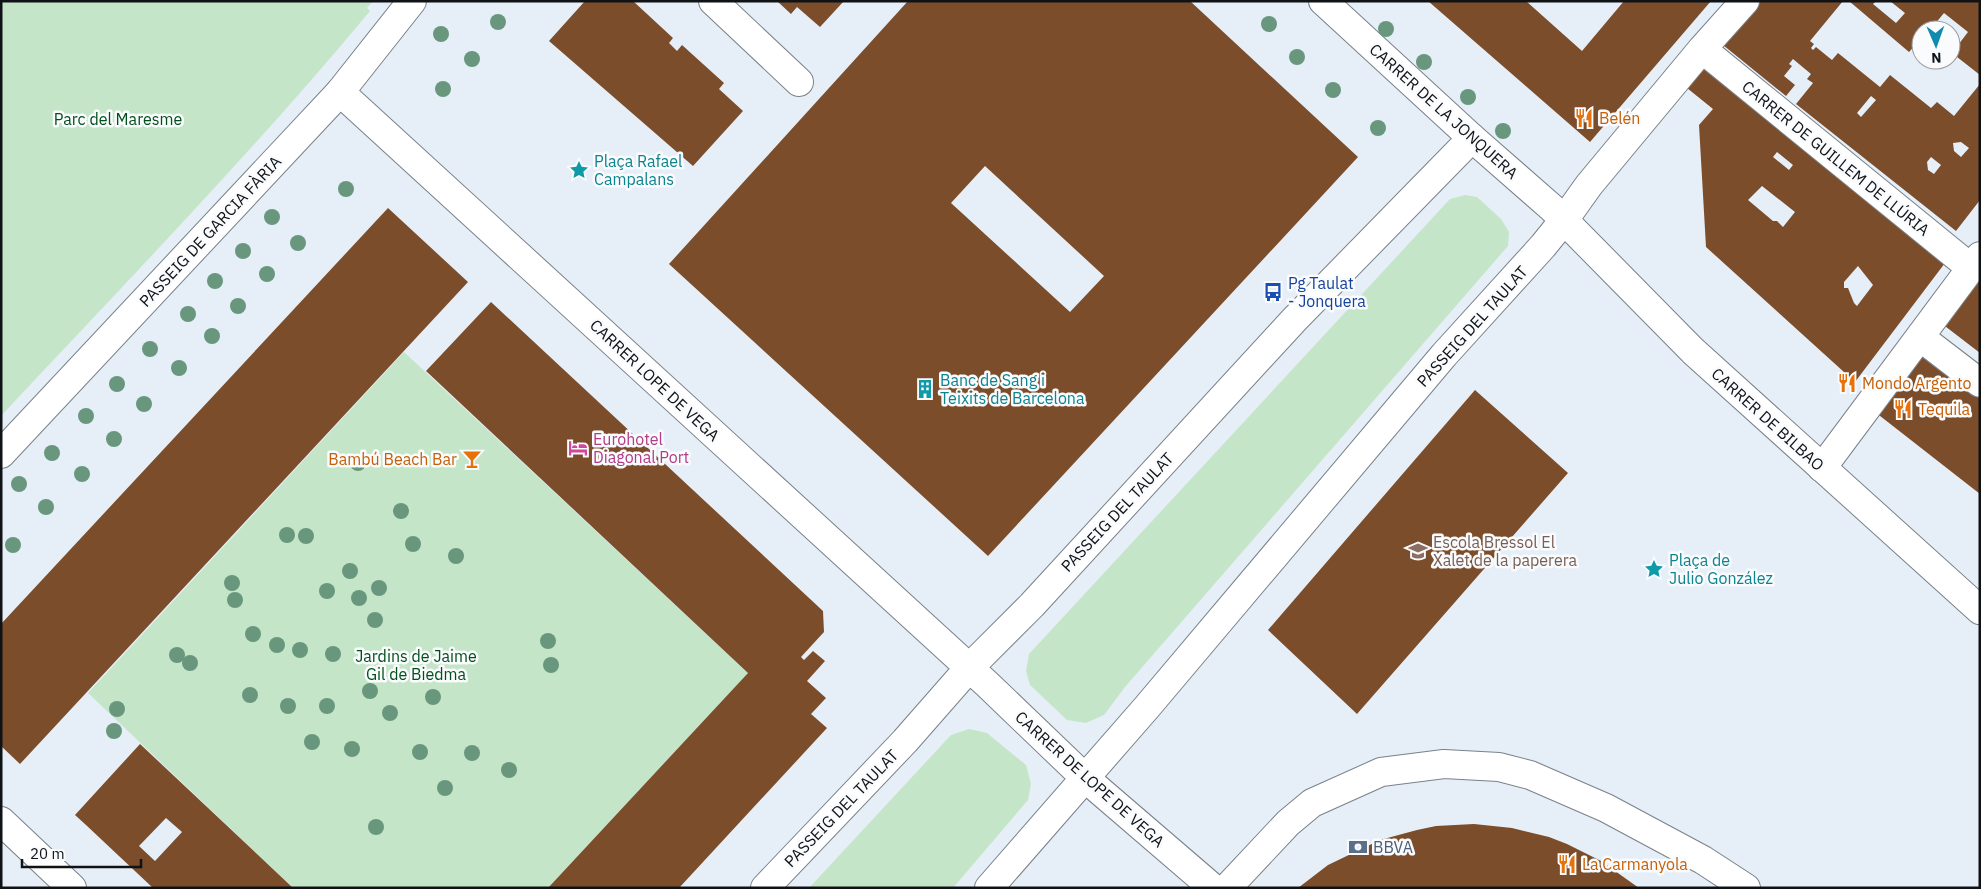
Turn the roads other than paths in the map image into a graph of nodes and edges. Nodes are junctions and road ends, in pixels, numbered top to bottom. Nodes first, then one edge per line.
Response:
1 (412, 1) edge
2 (713, 1) edge
3 (1323, 1) edge
4 (1745, 1) edge
5 (1702, 49) junction
6 (799, 82) dead end
7 (340, 92) junction
8 (1472, 138) junction
9 (1564, 220) junction
10 (1975, 262) edge
11 (1920, 337) junction
12 (1980, 383) edge
13 (1, 454) edge
14 (1822, 468) junction
15 (1980, 610) edge
16 (969, 668) junction
17 (1085, 778) junction
18 (1, 821) edge
19 (72, 888) edge
20 (765, 888) edge
21 (989, 888) edge
22 (1213, 888) edge
23 (1227, 888) edge
24 (1746, 888) edge

1 - 7 street, PASSEIG DE GARCIA FÀRIA
2 - 6 street
3 - 8 street, CARRER DE LA JONQUERA
4 - 5 street, PASSEIG DEL TAULAT
5 - 9 street, PASSEIG DEL TAULAT
5 - 10 street, CARRER DE GUILLEM DE LLÚRIA
7 - 13 street, PASSEIG DE GARCIA FÀRIA
7 - 16 street, CARRER LOPE DE VEGA
8 - 9 street, CARRER DE LA JONQUERA
8 - 16 street, PASSEIG DEL TAULAT
9 - 14 street, CARRER DE BILBAO
9 - 17 street, PASSEIG DEL TAULAT
10 - 11 street
11 - 12 street
11 - 14 street
14 - 15 street, CARRER DE BILBAO
16 - 17 street, CARRER DE LOPE DE VEGA
16 - 20 street, PASSEIG DEL TAULAT
17 - 21 street, PASSEIG DEL TAULAT
17 - 22 street, CARRER DE LOPE DE VEGA
18 - 19 street
23 - 24 street

